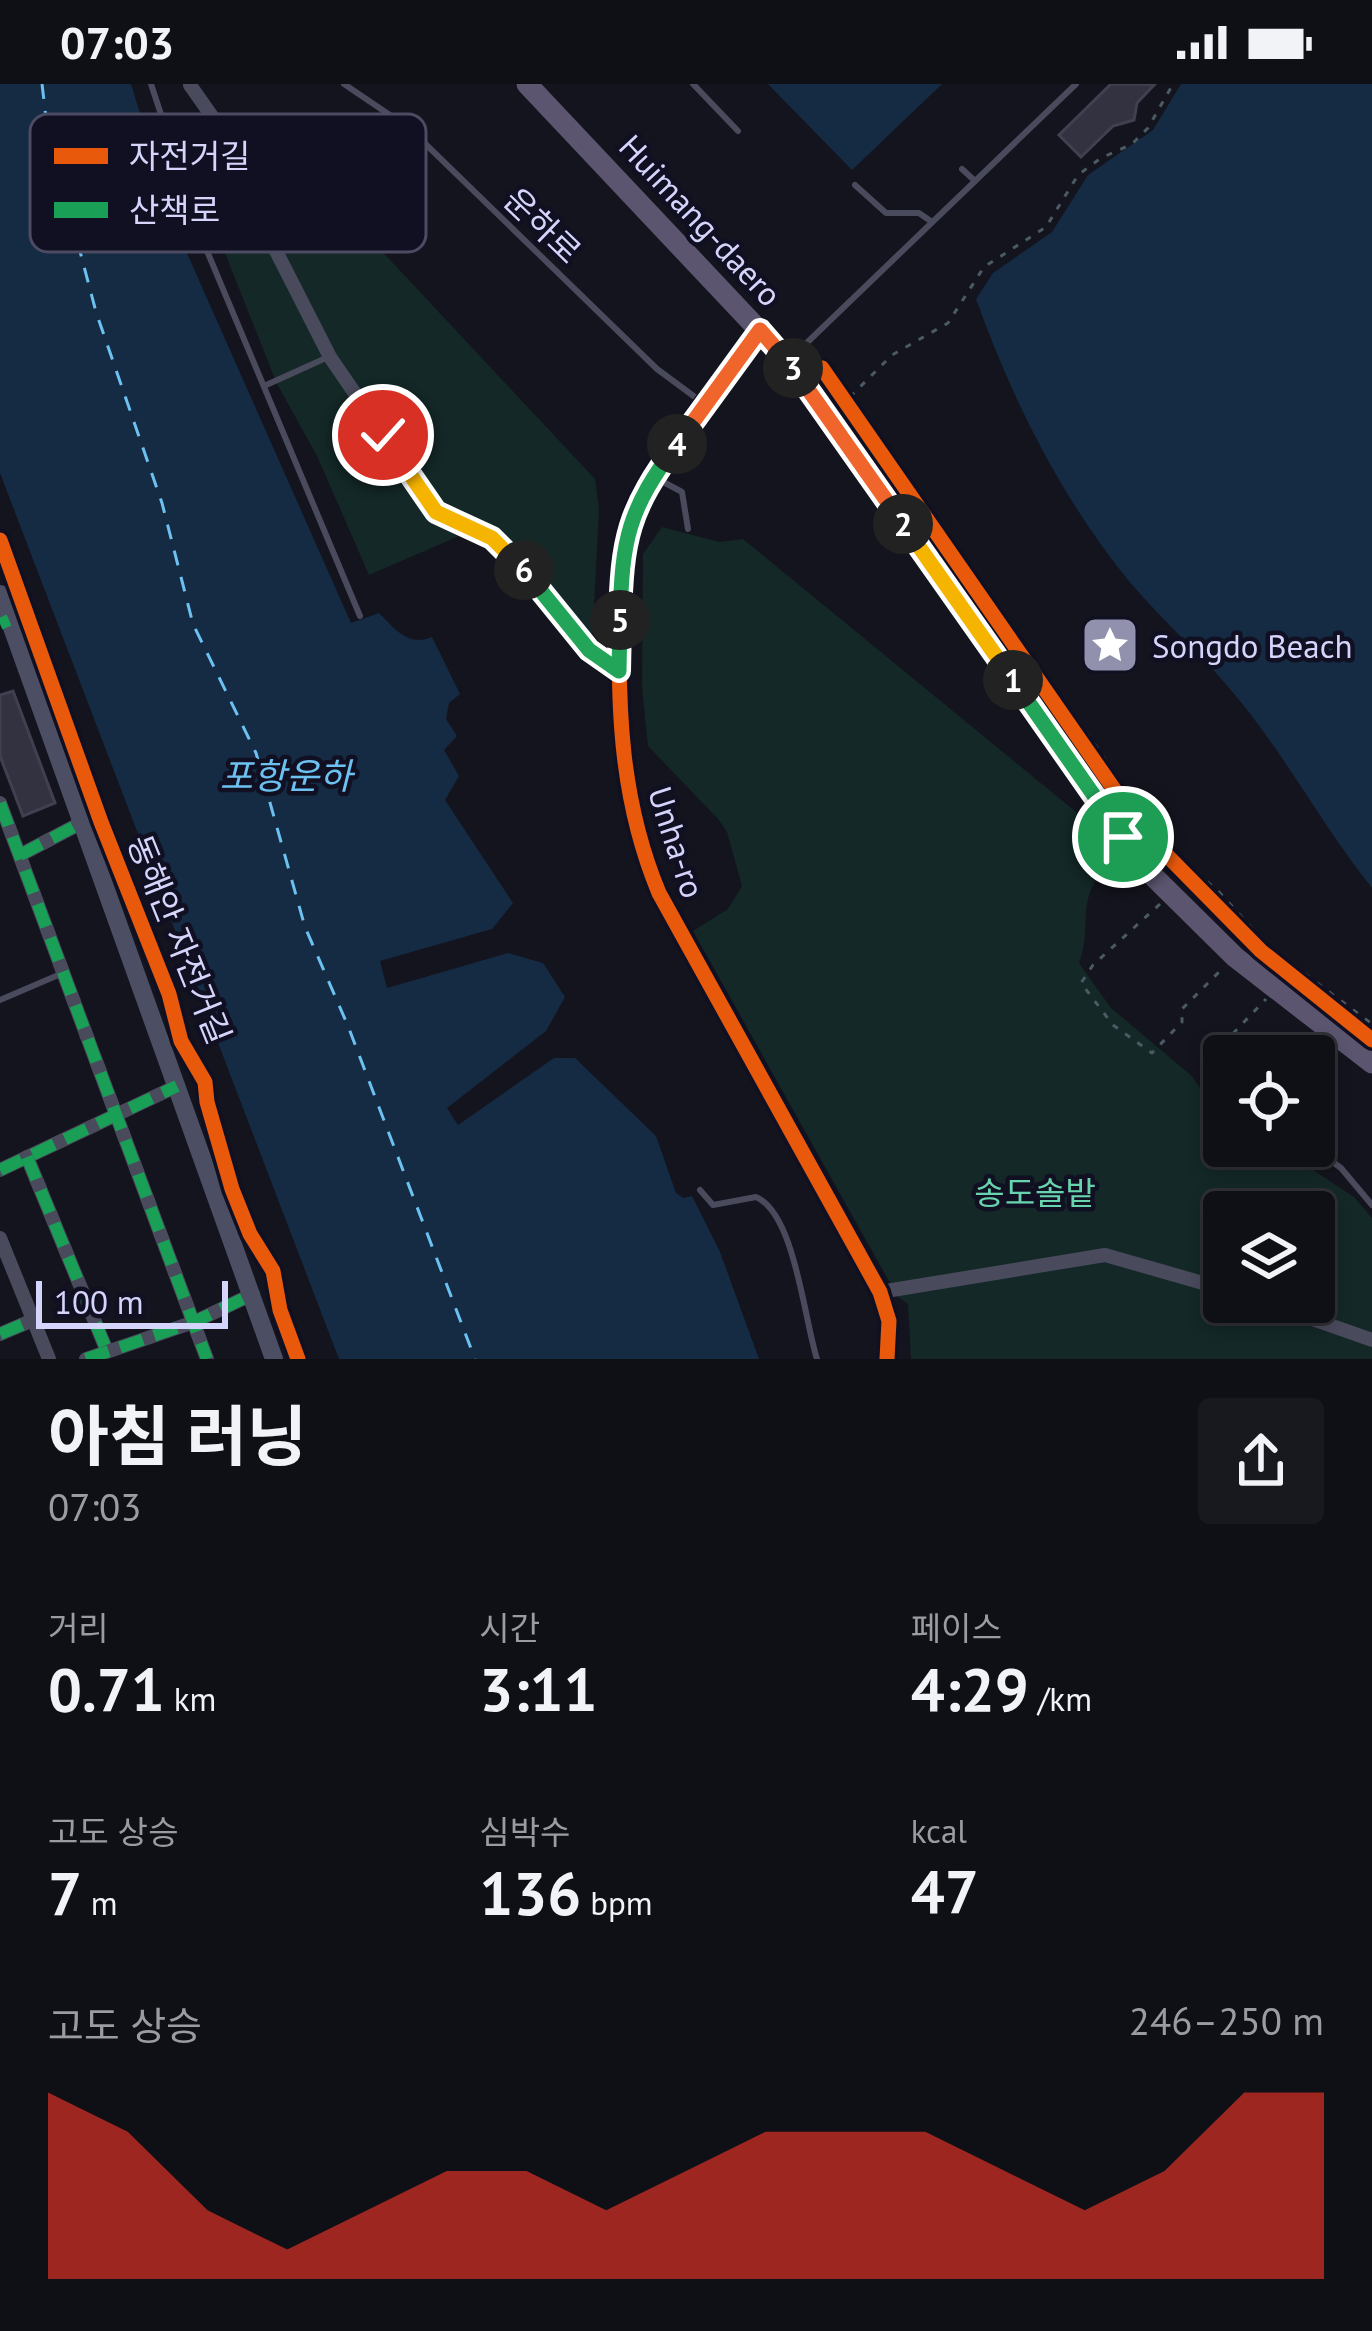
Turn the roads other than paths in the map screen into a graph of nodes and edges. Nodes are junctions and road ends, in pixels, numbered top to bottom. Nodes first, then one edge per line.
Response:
1 (151, 84) edge
2 (344, 84) edge
3 (693, 84) edge
4 (1076, 84) edge
5 (190, 85) edge
6 (532, 86) edge
7 (161, 114) edge
8 (210, 114) edge
9 (388, 114) edge
10 (738, 131) dead end
11 (426, 145) edge
12 (962, 169) dead end
13 (975, 181) junction
14 (855, 185) dead end
15 (932, 222) junction
16 (207, 252) edge
17 (277, 252) edge
18 (760, 330) junction
19 (330, 357) junction
20 (788, 361) junction
21 (263, 386) junction
22 (706, 405) junction
23 (653, 476) junction
24 (688, 529) dead end
25 (0, 594) edge
26 (360, 616) dead end
27 (4, 621) edge
28 (619, 671) junction
29 (0, 803) edge
30 (83, 822) junction
31 (20, 855) junction
32 (64, 973) junction
33 (0, 1000) edge
34 (1372, 1063) edge
35 (177, 1086) junction
36 (116, 1114) junction
37 (27, 1157) junction
38 (1335, 1164) edge
39 (0, 1170) edge
40 (700, 1190) dead end
41 (1372, 1205) edge
42 (0, 1238) edge
43 (1203, 1283) edge
44 (880, 1292) junction
45 (253, 1294) junction
46 (33, 1319) junction
47 (194, 1322) junction
48 (1324, 1323) edge
49 (0, 1334) edge
50 (1372, 1340) edge
51 (106, 1351) junction
52 (888, 1358) edge
53 (49, 1359) edge
54 (86, 1359) edge
55 (207, 1359) edge
56 (274, 1359) edge
57 (817, 1359) edge

1 - 7 lane
2 - 9 lane, 운하로
3 - 10 lane
4 - 13 lane
5 - 8 street
6 - 18 main road, Huimang-daero
11 - 22 lane, 운하로
12 - 13 lane
13 - 15 lane
14 - 15 lane
15 - 20 lane
16 - 21 lane
17 - 19 street
18 - 20 main road, Huimang-daero
18 - 22 street, Unha-ro
19 - 21 lane
19 - 28 street
20 - 34 main road, Huimang-daero
21 - 26 lane
22 - 23 street, Unha-ro
23 - 24 lane
23 - 28 street, Unha-ro
25 - 27 street
27 - 30 street
28 - 44 street, Unha-ro
29 - 31 street
30 - 31 street
30 - 35 street
31 - 32 street
32 - 33 lane
32 - 36 street
35 - 36 street
35 - 45 street
36 - 37 street
36 - 47 street
37 - 39 street
37 - 51 street
38 - 41 lane
40 - 57 lane
42 - 46 street
43 - 44 street
44 - 52 street, Unha-ro
45 - 47 street
45 - 56 street
46 - 49 street
46 - 53 street
47 - 51 street
47 - 55 street
48 - 50 street
51 - 54 street

